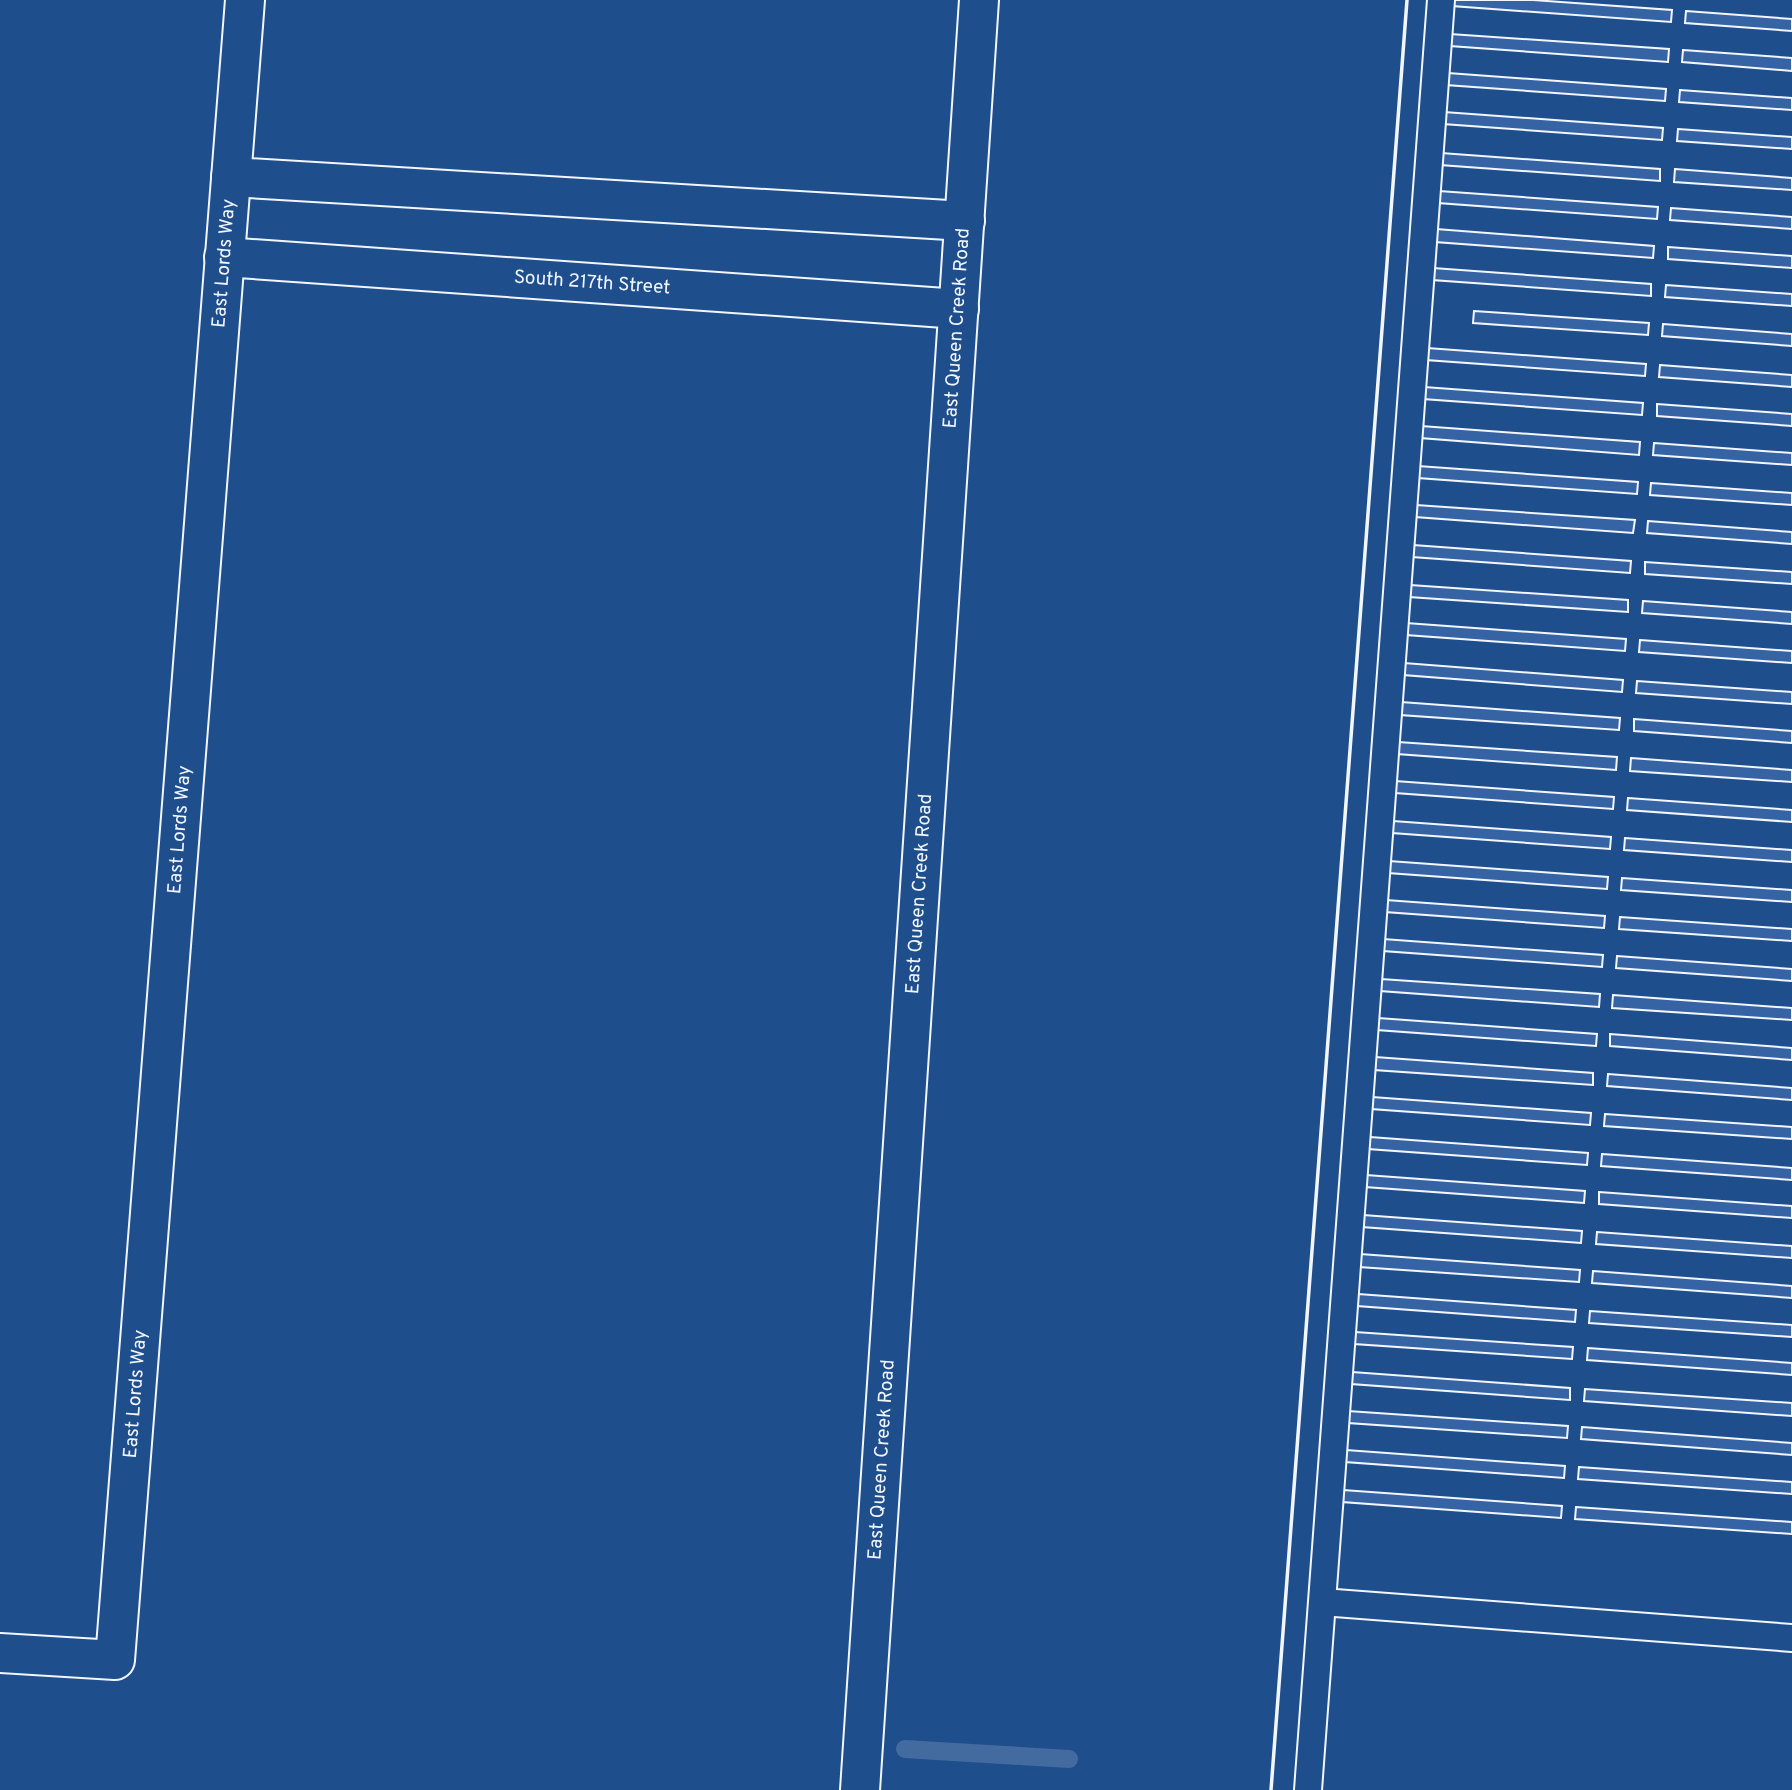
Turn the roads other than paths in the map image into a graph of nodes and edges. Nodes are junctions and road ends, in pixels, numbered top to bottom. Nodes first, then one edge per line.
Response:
1 (245, 0) edge
2 (979, 0) edge
3 (1441, 0) edge
4 (231, 177) junction
5 (965, 221) junction
6 (224, 257) junction
7 (959, 309) junction
8 (1322, 1602) junction
9 (1792, 1638) edge
10 (0, 1653) edge
11 (860, 1790) edge
12 (1308, 1790) edge

1 - 4 street, East Lords Way
2 - 5 street, East Queen Creek Road
3 - 8 lane
4 - 5 street
4 - 6 street, East Lords Way
5 - 7 street, East Queen Creek Road
6 - 7 street, South 217th Street
6 - 10 street, East Lords Way
7 - 11 street, East Queen Creek Road
8 - 9 lane
8 - 12 lane

